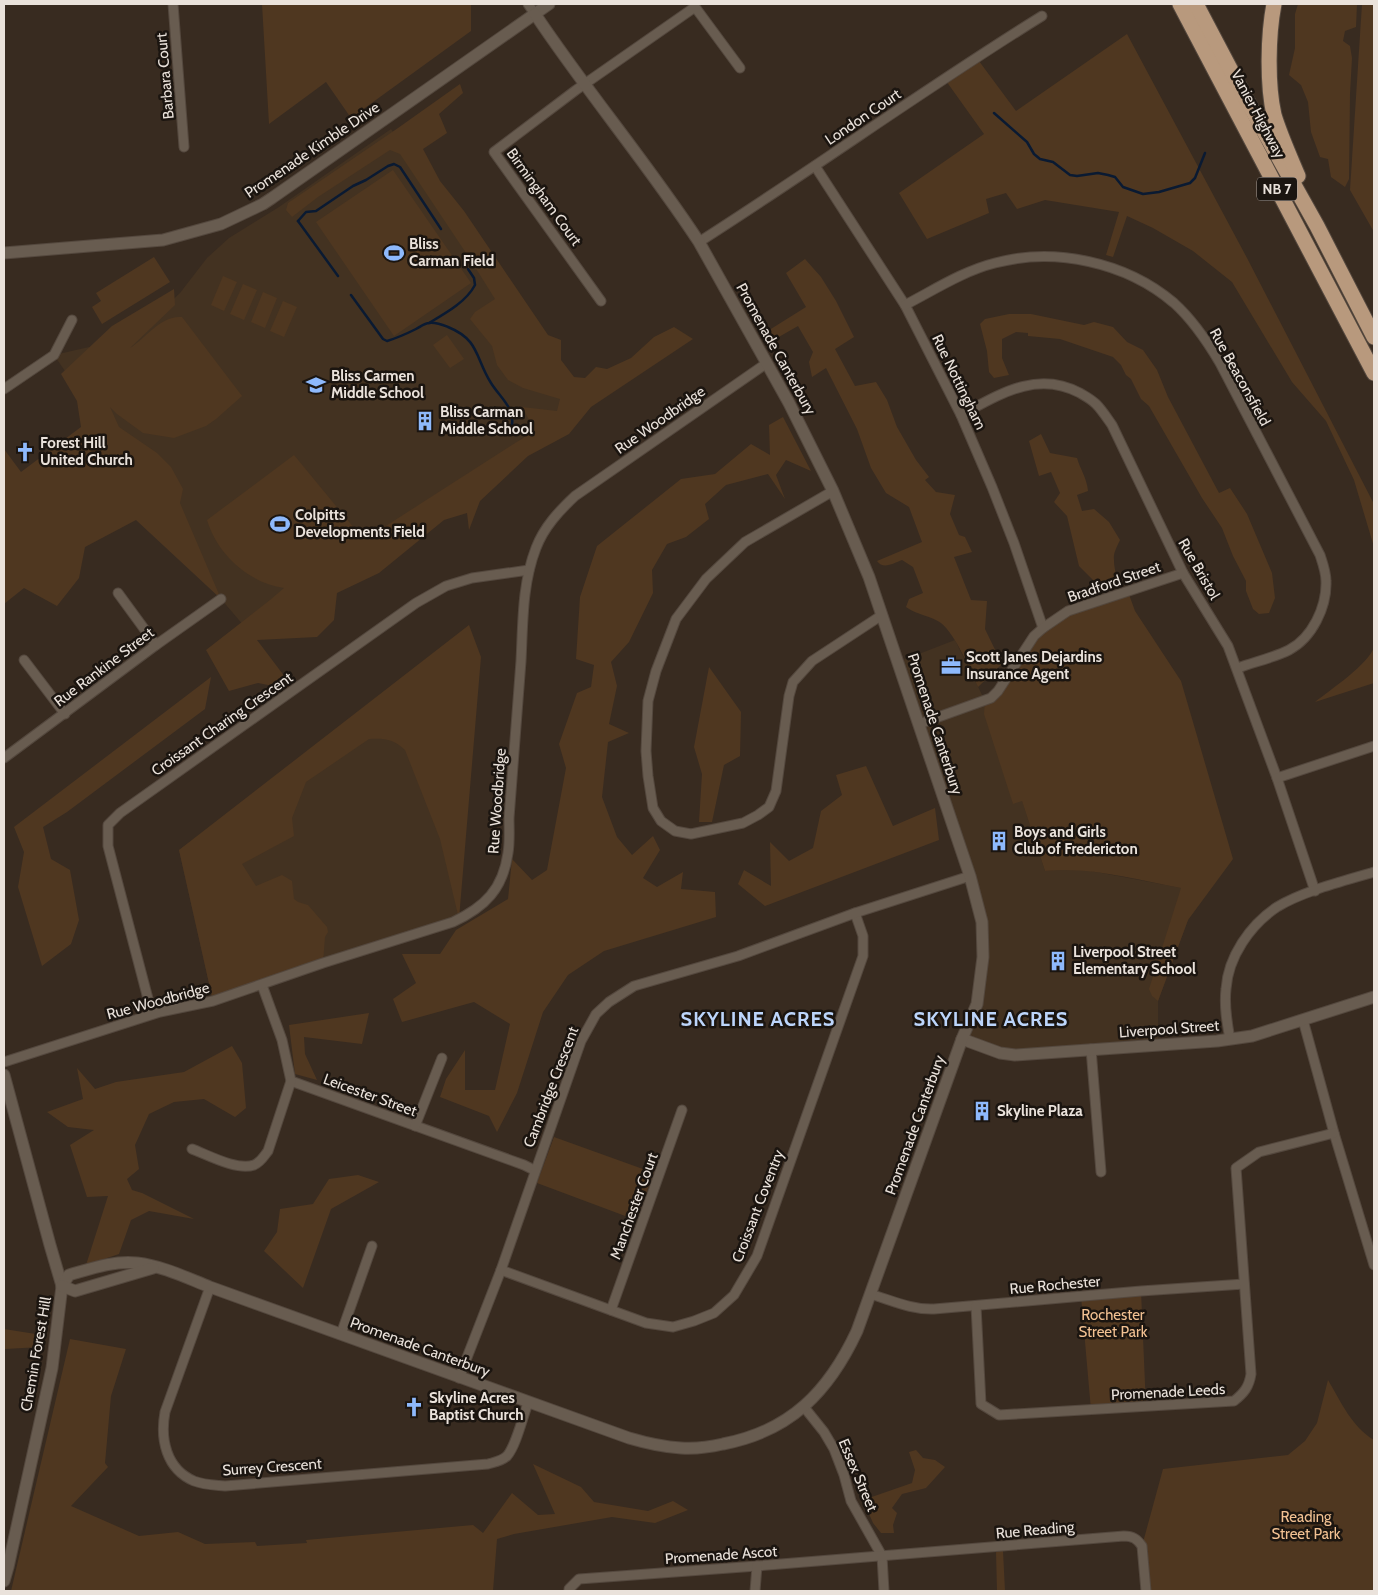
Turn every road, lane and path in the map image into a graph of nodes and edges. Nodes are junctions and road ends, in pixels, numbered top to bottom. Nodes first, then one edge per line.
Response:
1 (173, 4) edge
2 (549, 4) edge
3 (1180, 4) edge
4 (1196, 4) edge
5 (1274, 4) edge
6 (532, 9) edge
7 (1042, 16) dead end
8 (740, 68) dead end
9 (584, 84) junction
10 (184, 147) dead end
11 (815, 166) junction
12 (1317, 226) junction
13 (699, 242) junction
14 (4, 253) edge
15 (602, 302) dead end
16 (905, 305) junction
17 (72, 320) dead end
18 (1374, 337) edge
19 (767, 363) junction
20 (1374, 373) edge
21 (4, 389) edge
22 (961, 414) junction
23 (833, 491) junction
24 (529, 570) junction
25 (1183, 573) junction
26 (118, 593) dead end
27 (220, 599) dead end
28 (882, 615) junction
29 (1042, 628) junction
30 (156, 645) junction
31 (24, 660) dead end
32 (1238, 668) junction
33 (64, 714) junction
34 (919, 724) junction
35 (1374, 746) edge
36 (4, 758) edge
37 (1277, 778) junction
38 (1374, 872) edge
39 (970, 876) junction
40 (1315, 891) junction
41 (855, 914) junction
42 (262, 985) junction
43 (1374, 997) edge
44 (152, 1014) junction
45 (1303, 1020) junction
46 (962, 1039) junction
47 (1230, 1039) junction
48 (1091, 1049) junction
49 (442, 1058) dead end
50 (4, 1062) edge
51 (4, 1075) edge
52 (291, 1081) junction
53 (682, 1110) dead end
54 (415, 1126) junction
55 (1334, 1133) junction
56 (192, 1149) dead end
57 (534, 1170) junction
58 (1101, 1172) dead end
59 (372, 1246) dead end
60 (1374, 1265) edge
61 (154, 1267) junction
62 (500, 1270) junction
63 (1244, 1284) junction
64 (62, 1286) junction
65 (210, 1287) junction
66 (870, 1294) junction
67 (976, 1306) junction
68 (611, 1310) junction
69 (341, 1334) junction
70 (459, 1378) junction
71 (528, 1403) junction
72 (804, 1407) junction
73 (882, 1556) junction
74 (757, 1566) junction
75 (4, 1581) edge
76 (569, 1591) edge
77 (755, 1591) edge
78 (884, 1591) edge
79 (1146, 1591) edge

1 - 10 street, Barbara Court
2 - 6 street, Promenade Kimble Drive
3 - 20 highway, Vanier Highway / NB 7
4 - 12 highway, Vanier Highway / NB 7
5 - 12 highway
6 - 9 street, Promenade Canterbury
6 - 14 street, Promenade Kimble Drive
7 - 11 street, London Court
8 - 9 street
9 - 13 street, Promenade Canterbury
9 - 15 street, Birmingham Court
11 - 13 street, London Court
11 - 16 street, Rue Nottingham
12 - 18 highway, Vanier Highway / NB 7
13 - 19 street, Promenade Canterbury
16 - 22 street, Rue Nottingham
16 - 32 street, Rue Beaconsfield
17 - 21 street
19 - 23 street, Promenade Canterbury
19 - 24 street, Rue Woodbridge
22 - 25 street, Rue Bristol
22 - 29 street, Rue Nottingham
23 - 28 street, Promenade Canterbury
23 - 28 street
24 - 42 street, Rue Woodbridge
24 - 44 street, Croissant Charing Crescent
25 - 29 street, Bradford Street
25 - 32 street, Rue Bristol
26 - 30 street
27 - 30 street, Rue Rankine Street
28 - 34 street, Promenade Canterbury
29 - 34 street, Bradford Street
30 - 33 street, Rue Rankine Street
31 - 33 street
32 - 37 street, Rue Bristol
33 - 36 street, Rue Rankine Street
34 - 39 street, Promenade Canterbury
35 - 37 street
37 - 40 street, Rue Bristol
38 - 40 street
39 - 41 street, Cambridge Crescent
39 - 46 street, Promenade Canterbury
40 - 47 street
41 - 57 street, Cambridge Crescent
41 - 68 street, Croissant Coventry
42 - 44 street, Rue Woodbridge
42 - 52 street
43 - 45 street, Liverpool Street
44 - 50 street, Rue Woodbridge
45 - 47 street, Liverpool Street
45 - 55 street
46 - 48 street, Liverpool Street
46 - 66 street, Promenade Canterbury
47 - 48 street, Liverpool Street
48 - 58 street
49 - 54 street
51 - 64 street, Chemin Forest Hill
52 - 54 street, Leicester Street
52 - 56 street
53 - 68 street, Manchester Court
54 - 57 street, Leicester Street
55 - 60 street
55 - 63 street, Promenade Leeds
57 - 62 street, Cambridge Crescent
59 - 69 street
61 - 64 street
61 - 64 street, Promenade Canterbury
61 - 65 street, Promenade Canterbury
62 - 68 street, Croissant Coventry
62 - 70 street, Cambridge Crescent
63 - 67 street, Rue Rochester
63 - 67 street, Promenade Leeds
64 - 75 street, Chemin Forest Hill
65 - 69 street, Promenade Canterbury
65 - 71 street, Surrey Crescent
66 - 67 street, Rue Rochester
66 - 72 street, Promenade Canterbury
69 - 70 street, Promenade Canterbury
70 - 71 street, Promenade Canterbury
71 - 72 street, Promenade Canterbury
72 - 73 street, Essex Street
73 - 74 street, Promenade Ascot
73 - 78 street
73 - 79 street, Rue Reading
74 - 76 street, Promenade Ascot
74 - 77 street

